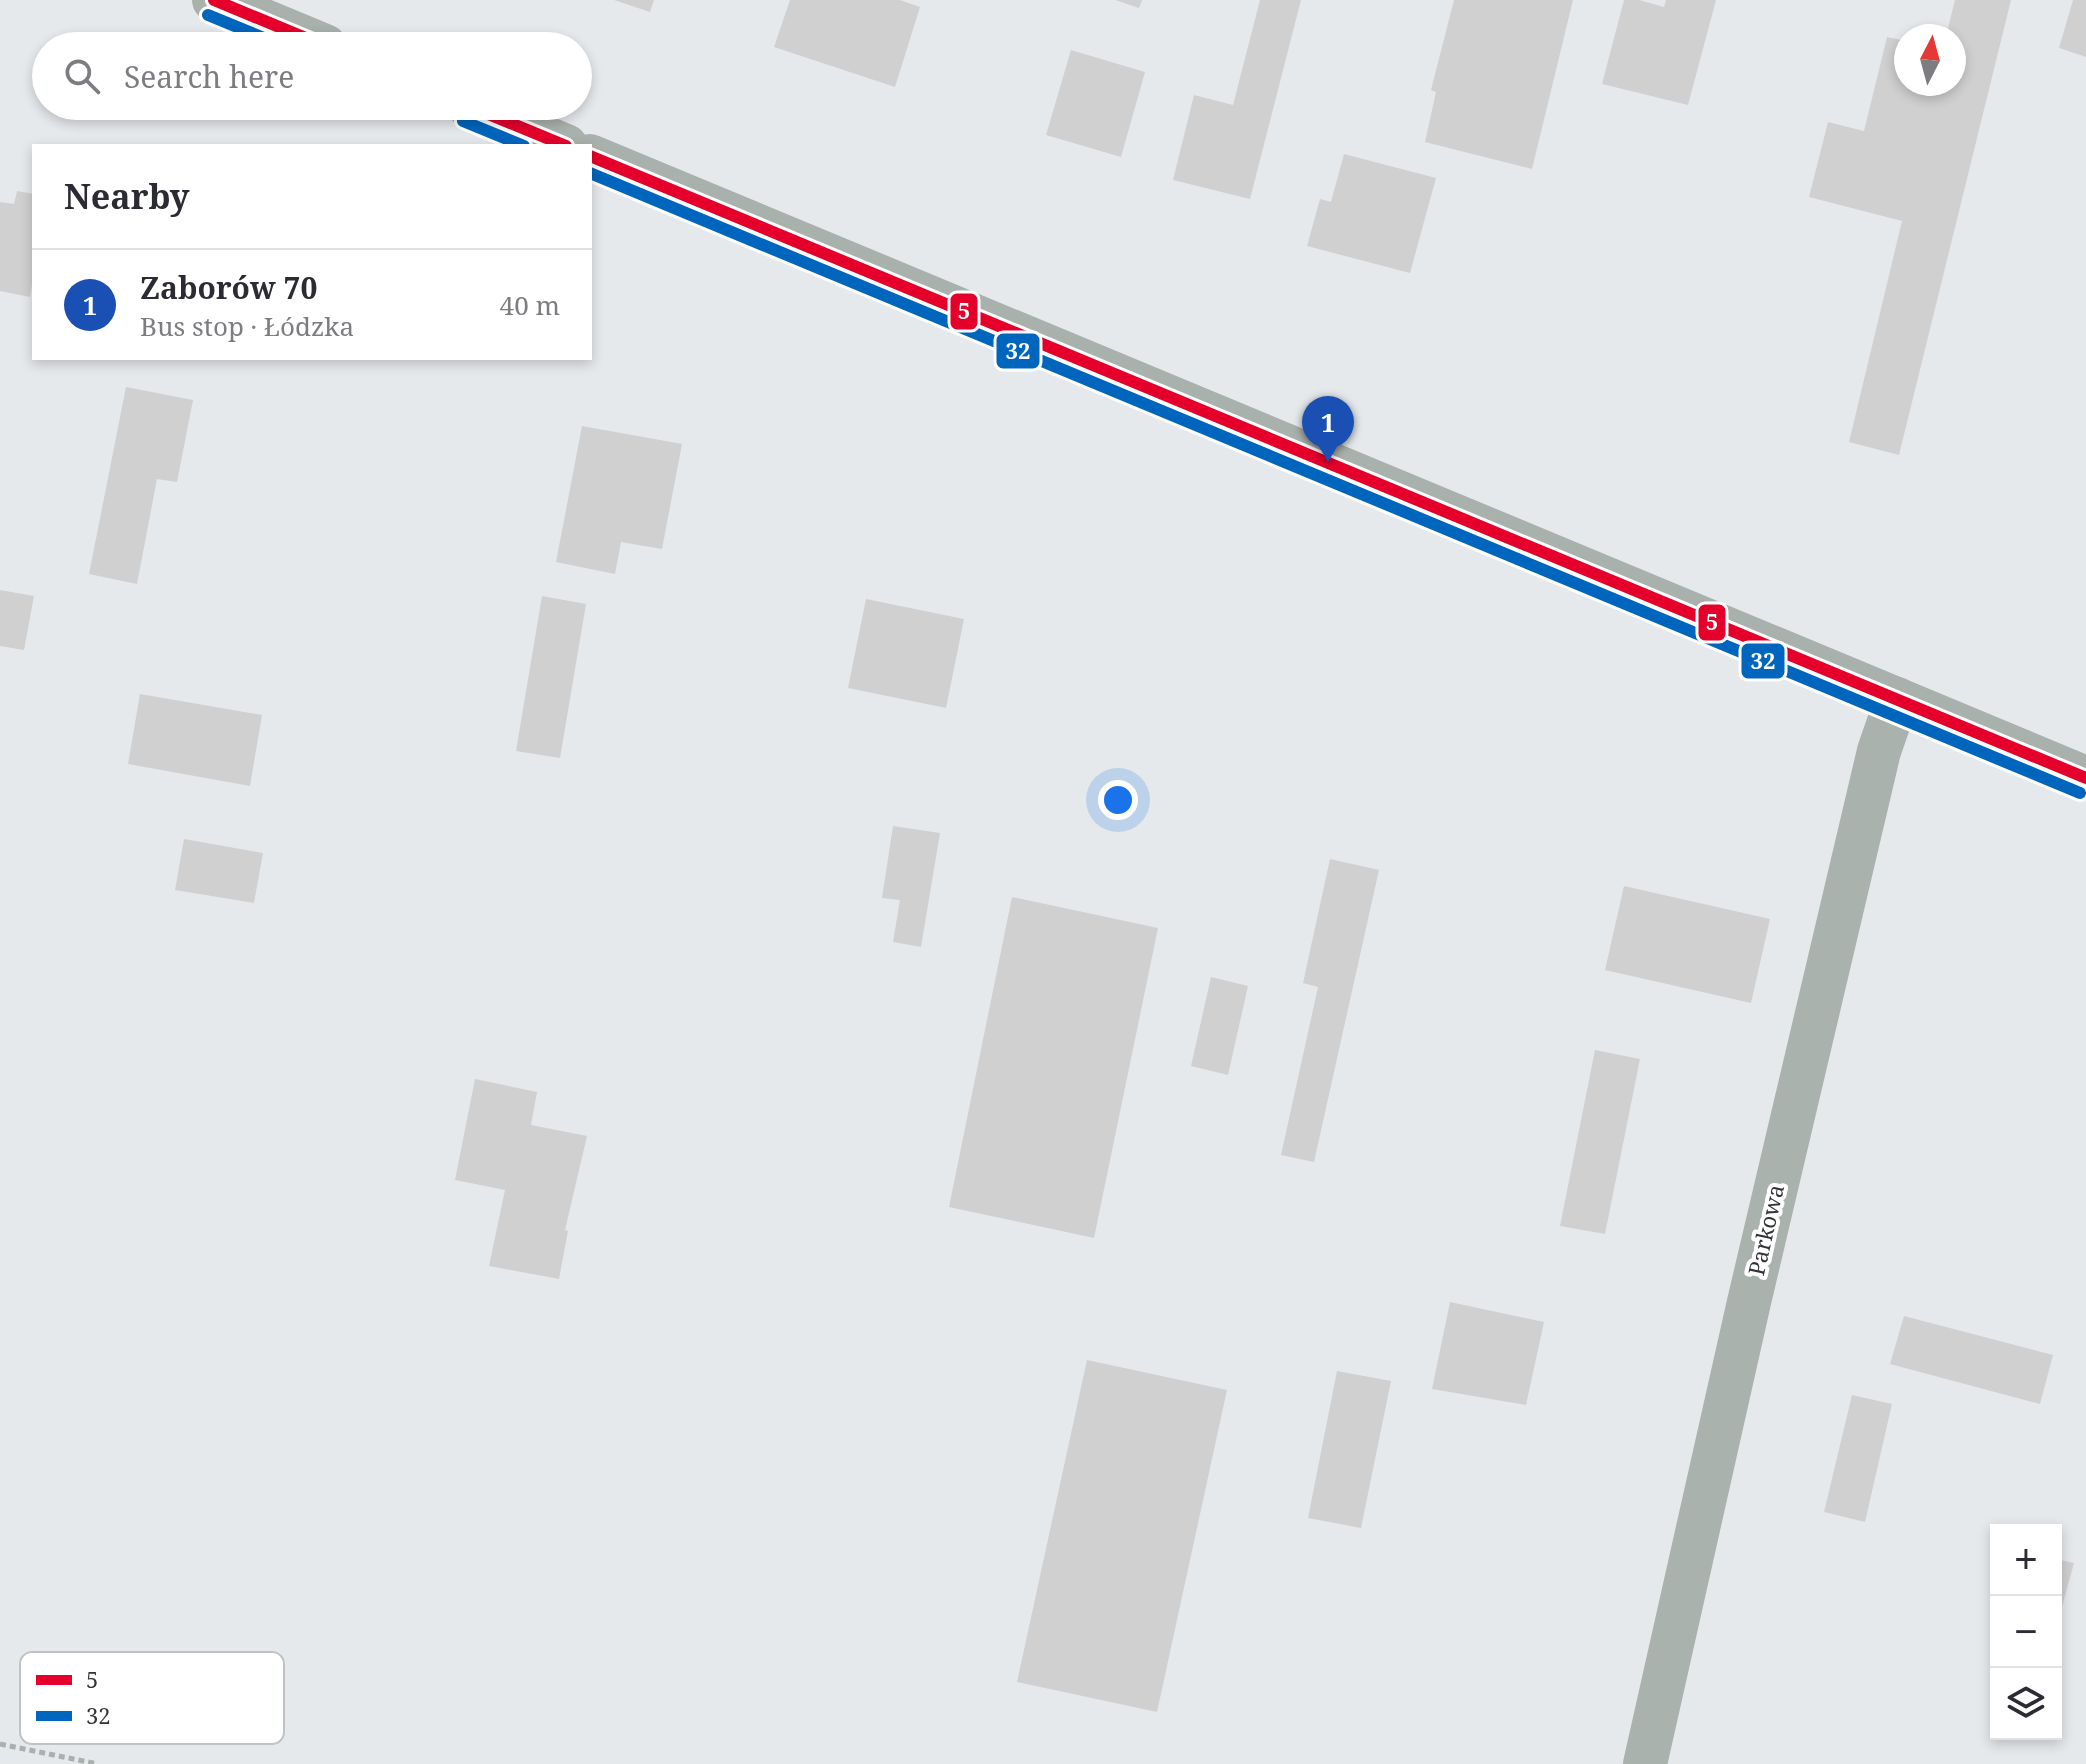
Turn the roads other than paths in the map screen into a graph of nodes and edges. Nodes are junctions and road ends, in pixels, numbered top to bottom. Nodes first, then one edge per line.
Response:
1 (214, 0) edge
2 (291, 32) edge
3 (503, 120) edge
4 (561, 144) edge
5 (592, 157) edge
6 (1897, 699) junction
7 (2086, 778) edge
8 (1645, 1764) edge

1 - 2 main road
3 - 4 main road
5 - 6 main road
6 - 7 main road
6 - 8 street, Parkowa

